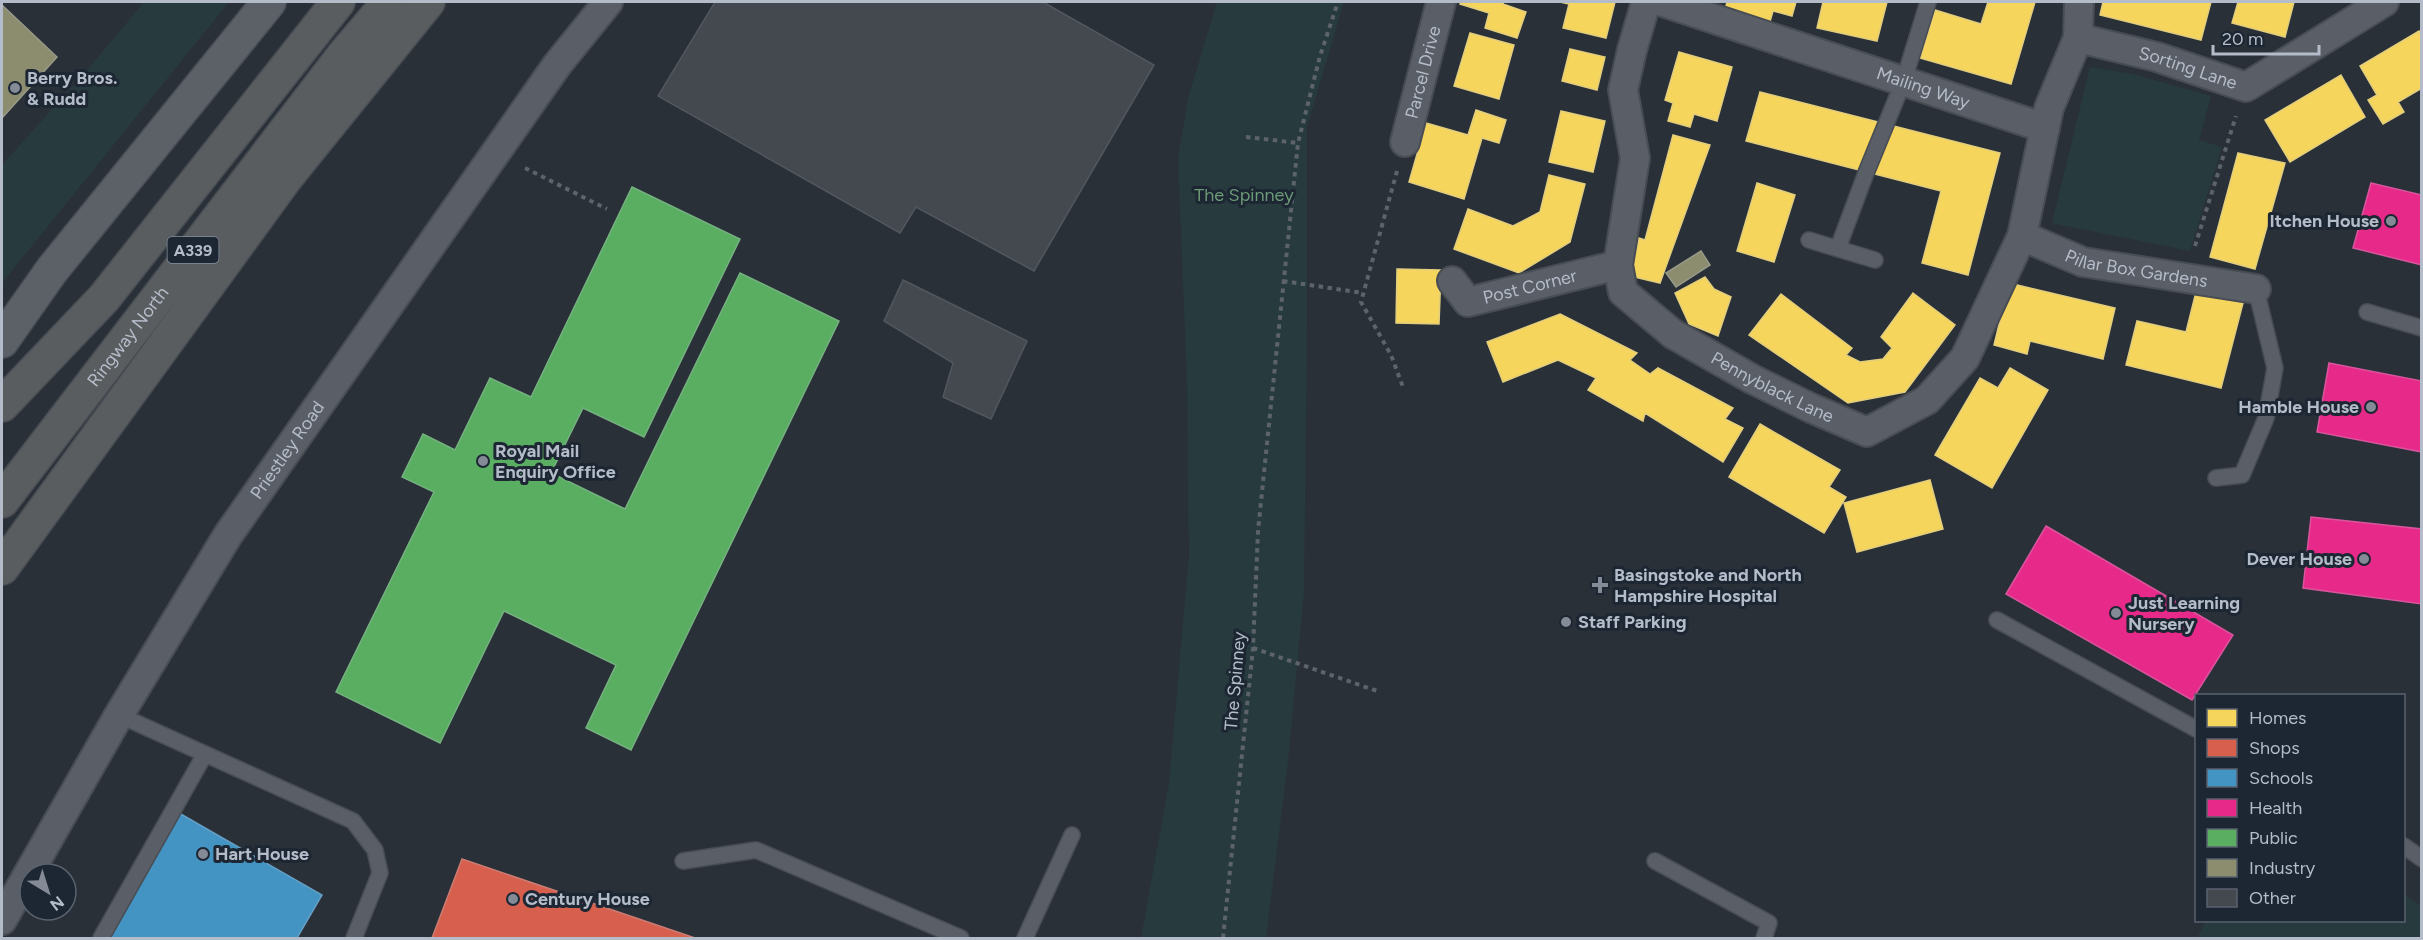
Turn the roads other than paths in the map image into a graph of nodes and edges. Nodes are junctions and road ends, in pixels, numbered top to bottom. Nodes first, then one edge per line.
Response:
1 (269, 2) edge
2 (338, 2) edge
3 (388, 2) edge
4 (428, 2) edge
5 (608, 2) edge
6 (1441, 2) edge
7 (1646, 2) edge
8 (1928, 2) edge
9 (2079, 2) edge
10 (2384, 2) edge
11 (1673, 3) edge
12 (2078, 38) junction
13 (1904, 80) junction
14 (2045, 128) junction
15 (1405, 142) road end
16 (2022, 236) junction
17 (1809, 240) dead end
18 (1838, 248) junction
19 (1875, 260) dead end
20 (1618, 266) junction
21 (1452, 281) dead end
22 (2256, 289) joint
23 (104, 298) junction
24 (2367, 312) dead end
25 (2421, 328) edge
26 (2, 341) edge
27 (2, 405) edge
28 (2, 425) edge
29 (2216, 478) dead end
30 (2, 501) edge
31 (2, 568) edge
32 (1997, 620) dead end
33 (119, 716) junction
34 (2195, 728) edge
35 (205, 754) junction
36 (1072, 835) dead end
37 (2405, 847) edge
38 (2421, 859) edge
39 (683, 861) dead end
40 (1655, 861) dead end
41 (2, 920) edge
42 (101, 939) edge
43 (354, 939) edge
44 (961, 939) edge
45 (1025, 939) edge
46 (1764, 939) edge

1 - 26 main road
2 - 23 highway, A339
3 - 30 highway, Ringway North / A339
4 - 31 highway
5 - 33 street, Priestley Road
6 - 15 street, Parcel Drive
7 - 20 street, Pennyblack Lane
8 - 13 lane
9 - 12 street
10 - 12 street, Sorting Lane
11 - 13 street, Mailing Way
12 - 14 street
13 - 14 street, Mailing Way
13 - 18 lane
14 - 16 street, Pennyblack Lane
16 - 20 street, Pennyblack Lane
16 - 22 street, Pillar Box Gardens
17 - 18 lane
18 - 19 lane
20 - 21 street, Post Corner
22 - 29 lane
23 - 27 highway
23 - 28 highway, A339
24 - 25 lane
32 - 34 lane
33 - 35 lane
33 - 41 street, Priestley Road
35 - 42 lane
35 - 43 lane
36 - 45 lane
37 - 38 lane
39 - 44 lane
40 - 46 lane

